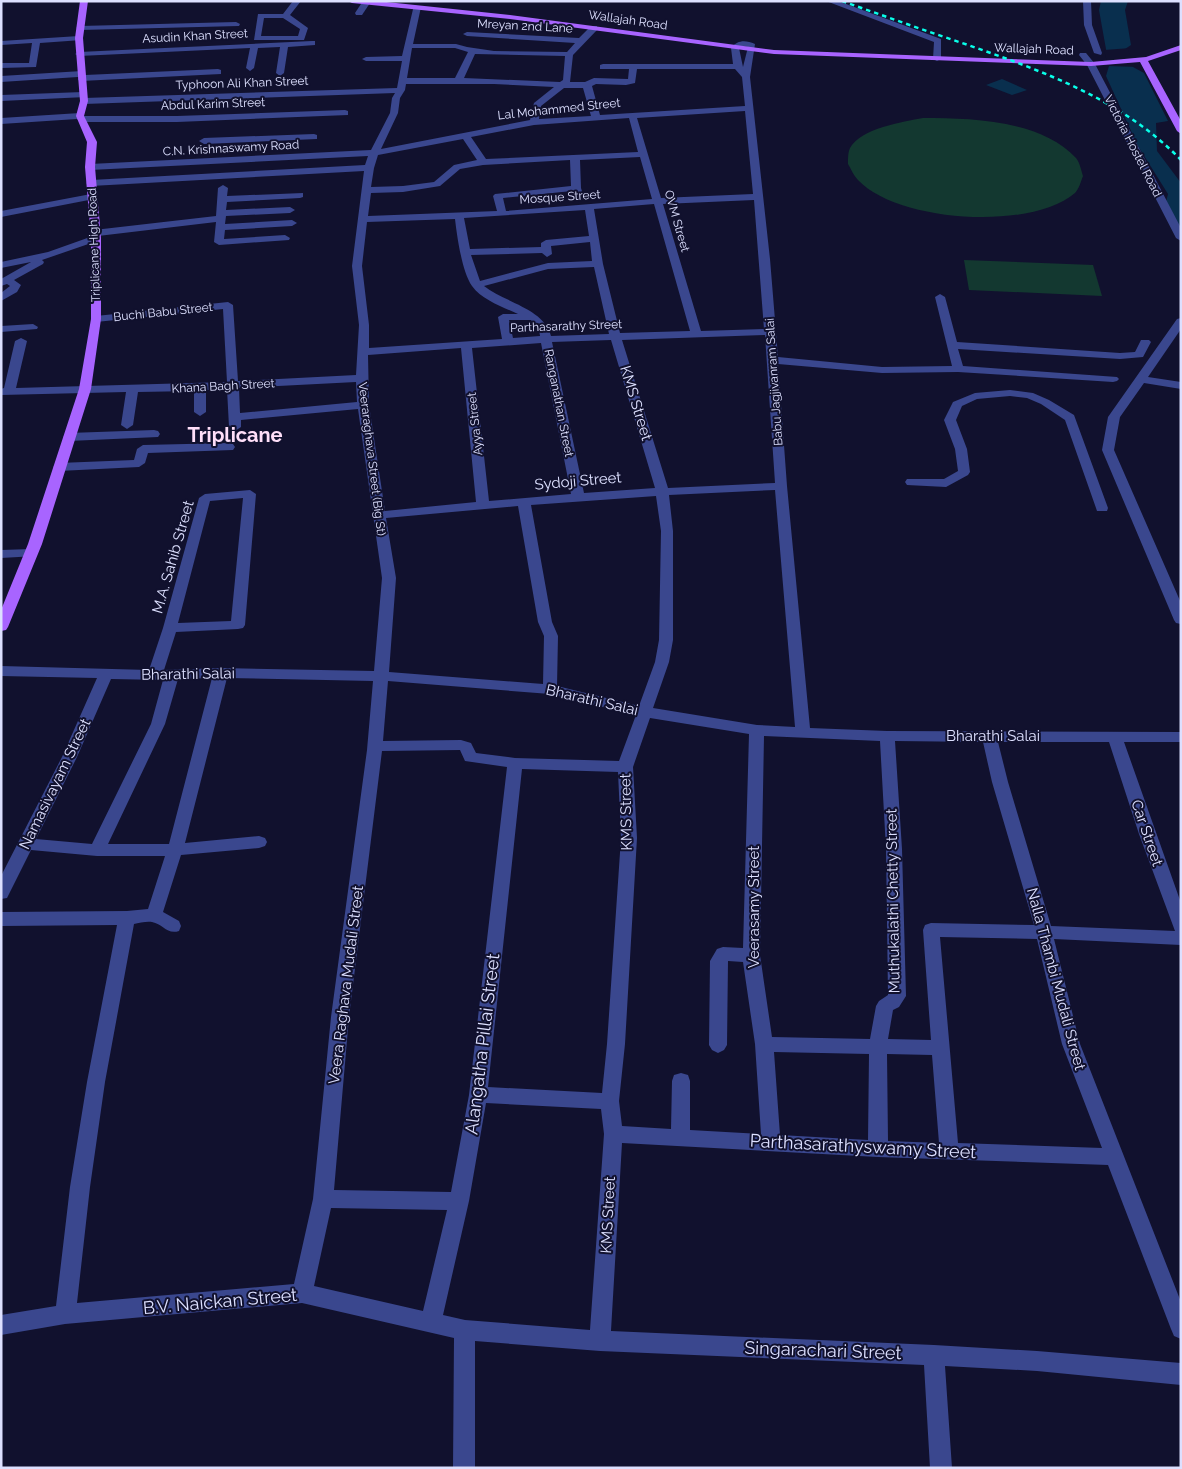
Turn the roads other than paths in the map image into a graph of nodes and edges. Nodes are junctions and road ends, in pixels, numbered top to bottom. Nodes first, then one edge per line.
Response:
1 (84, 1) edge
2 (286, 1) edge
3 (297, 1) edge
4 (352, 1) edge
5 (830, 1) edge
6 (1087, 1) edge
7 (366, 3) junction
8 (419, 4) edge
9 (359, 13) dead end
10 (272, 15) junction
11 (285, 16) junction
12 (236, 24) dead end
13 (594, 28) junction
14 (79, 33) junction
15 (466, 34) dead end
16 (2, 39) edge
17 (582, 41) junction
18 (36, 42) junction
19 (312, 42) dead end
20 (1181, 42) edge
21 (284, 44) junction
22 (255, 45) junction
23 (408, 46) junction
24 (749, 47) junction
25 (1154, 47) dead end
26 (1181, 47) edge
27 (735, 48) junction
28 (473, 50) junction
29 (1125, 52) dead end
30 (1102, 53) joint
31 (79, 54) junction
32 (569, 54) junction
33 (1083, 55) junction
34 (937, 56) junction
35 (1138, 57) junction
36 (406, 58) junction
37 (366, 59) dead end
38 (1091, 64) junction
39 (1, 66) edge
40 (737, 66) junction
41 (603, 67) dead end
42 (633, 67) junction
43 (250, 68) dead end
44 (218, 72) dead end
45 (280, 73) dead end
46 (81, 76) junction
47 (746, 77) junction
48 (1, 79) edge
49 (459, 80) junction
50 (403, 85) junction
51 (562, 85) junction
52 (587, 85) junction
53 (1, 98) edge
54 (83, 98) junction
55 (396, 98) junction
56 (270, 102) dead end
57 (749, 108) junction
58 (344, 113) dead end
59 (632, 115) junction
60 (596, 116) junction
61 (81, 117) junction
62 (1, 121) edge
63 (534, 122) junction
64 (206, 129) junction
65 (1181, 131) edge
66 (465, 135) junction
67 (314, 137) dead end
68 (275, 139) junction
69 (374, 153) junction
70 (644, 154) junction
71 (274, 158) junction
72 (575, 158) junction
73 (198, 162) junction
74 (483, 162) junction
75 (90, 167) junction
76 (369, 168) junction
77 (91, 183) junction
78 (223, 188) dead end
79 (576, 188) junction
80 (365, 190) junction
81 (300, 195) dead end
82 (758, 197) junction
83 (91, 198) junction
84 (222, 199) junction
85 (659, 201) junction
86 (586, 208) junction
87 (290, 210) dead end
88 (1, 214) edge
89 (502, 214) junction
90 (459, 216) junction
91 (364, 218) junction
92 (220, 220) junction
93 (292, 223) dead end
94 (95, 235) junction
95 (285, 238) dead end
96 (1181, 238) edge
97 (594, 240) junction
98 (465, 252) junction
99 (50, 255) junction
100 (598, 264) junction
101 (1, 265) edge
102 (4, 282) edge
103 (476, 285) junction
104 (940, 297) dead end
105 (1, 298) edge
106 (534, 317) junction
107 (96, 319) junction
108 (1181, 320) edge
109 (34, 327) dead end
110 (1, 329) edge
111 (770, 332) junction
112 (697, 335) junction
113 (616, 338) junction
114 (546, 339) junction
115 (21, 341) dead end
116 (508, 341) junction
117 (1144, 342) dead end
118 (466, 344) junction
119 (953, 345) junction
120 (363, 352) junction
121 (772, 360) junction
122 (958, 369) junction
123 (362, 378) junction
124 (1113, 379) dead end
125 (1141, 379) junction
126 (233, 386) junction
127 (1181, 386) edge
128 (200, 387) junction
129 (85, 389) junction
130 (132, 390) junction
131 (5, 392) edge
132 (363, 405) junction
133 (200, 412) dead end
134 (127, 426) dead end
135 (154, 434) dead end
136 (69, 437) junction
137 (229, 447) dead end
138 (59, 467) junction
139 (911, 482) dead end
140 (782, 486) junction
141 (662, 490) junction
142 (578, 497) junction
143 (524, 502) junction
144 (483, 504) junction
145 (1102, 508) dead end
146 (379, 515) junction
147 (31, 553) junction
148 (1, 554) edge
149 (6, 604) edge
150 (1181, 620) edge
151 (1, 627) edge
152 (170, 628) junction
153 (1, 671) edge
154 (221, 673) junction
155 (106, 674) junction
156 (154, 675) junction
157 (172, 675) junction
158 (381, 676) junction
159 (550, 688) junction
160 (645, 712) junction
161 (757, 730) junction
162 (803, 733) junction
163 (887, 736) junction
164 (989, 736) junction
165 (1181, 737) edge
166 (1115, 738) junction
167 (376, 746) junction
168 (516, 763) junction
169 (624, 767) junction
170 (259, 842) dead end
171 (25, 844) junction
172 (97, 850) junction
173 (175, 850) junction
174 (1, 893) edge
175 (154, 915) junction
176 (127, 918) junction
177 (1, 919) edge
178 (173, 926) dead end
179 (1181, 927) edge
180 (1044, 932) junction
181 (1181, 938) edge
182 (751, 955) junction
183 (764, 1044) junction
184 (718, 1045) dead end
185 (878, 1047) junction
186 (941, 1048) junction
187 (681, 1081) dead end
188 (478, 1096) junction
189 (610, 1101) junction
190 (612, 1134) junction
191 (680, 1137) junction
192 (771, 1142) junction
193 (878, 1149) junction
194 (950, 1151) junction
195 (1113, 1156) junction
196 (324, 1199) junction
197 (459, 1200) junction
198 (302, 1293) junction
199 (65, 1314) junction
200 (431, 1323) junction
201 (2, 1329) edge
202 (1181, 1329) edge
203 (465, 1330) junction
204 (600, 1341) junction
205 (934, 1355) junction
206 (1181, 1374) edge
207 (464, 1468) edge
208 (941, 1468) edge

1 - 14 main road
2 - 10 street
3 - 11 street
4 - 7 main road, Wallajah Road
5 - 34 street
6 - 30 street
7 - 8 main road, Wallajah Road
7 - 9 street
8 - 13 main road, Wallajah Road
8 - 23 street
8 - 24 main road, Wallajah Road
10 - 11 street
10 - 11 street
12 - 14 street
13 - 17 street
13 - 27 main road, Wallajah Road
14 - 18 street
14 - 31 main road
15 - 17 street, Mreyan 2nd Lane
16 - 18 street
17 - 32 street
18 - 39 street
19 - 21 street, Asudin Khan Street
20 - 25 main road
21 - 22 street, Asudin Khan Street
21 - 45 street
22 - 31 street, Asudin Khan Street
22 - 43 street
23 - 28 street
23 - 36 street
24 - 27 street
24 - 34 main road, Wallajah Road
24 - 47 street
26 - 35 main road
27 - 40 street
28 - 32 street
28 - 49 street
29 - 35 main road
30 - 33 main road, Wallajah Road
31 - 46 main road
32 - 51 street
33 - 34 main road, Wallajah Road
33 - 38 street, Victoria Hostel Road
34 - 38 main road, Wallajah Road
35 - 38 main road, Wallajah Road
35 - 65 main road
36 - 37 street
36 - 50 street
38 - 96 street, Victoria Hostel Road
40 - 42 street
40 - 47 street
41 - 42 street
42 - 52 street, Typhoon Ali Khan Street
44 - 46 street
46 - 48 street
46 - 54 main road
47 - 57 street, Babu Jagjivanram Salai
49 - 50 street, Typhoon Ali Khan Street
49 - 51 street, Typhoon Ali Khan Street
50 - 54 street, Typhoon Ali Khan Street
50 - 55 street
51 - 52 street, Typhoon Ali Khan Street
51 - 63 street
52 - 60 street
53 - 54 street, Typhoon Ali Khan Street
54 - 61 main road
55 - 56 street
55 - 69 street, Veeraraghava Street (Big St)
57 - 59 street, Lal Mohammed Street
57 - 82 street, Babu Jagjivanram Salai
58 - 64 street, Abdul Karim Street
59 - 60 street, Lal Mohammed Street
59 - 70 street, OVM Street
60 - 63 street, Lal Mohammed Street
61 - 62 street, Abdul Karim Street
61 - 64 street, Abdul Karim Street
61 - 75 main road, Triplicane High Road
63 - 66 street, Lal Mohammed Street
64 - 68 street
64 - 73 street
66 - 69 street, Lal Mohammed Street
66 - 74 street
67 - 68 street
68 - 71 street
69 - 71 street, C.N. Krishnaswamy Road
69 - 76 street, Veeraraghava Street (Big St)
70 - 72 street
70 - 85 street, OVM Street
71 - 73 street, C.N. Krishnaswamy Road
72 - 74 street
72 - 79 street, KMS Street
73 - 75 street, C.N. Krishnaswamy Road
74 - 80 street
75 - 77 main road, Triplicane High Road
76 - 77 street
76 - 80 street, Veeraraghava Street (Big St)
77 - 83 main road, Triplicane High Road
78 - 84 street
79 - 86 street, KMS Street
79 - 89 street
80 - 91 street, Veeraraghava Street (Big St)
81 - 84 street
82 - 85 street, Mosque Street
82 - 111 street, Babu Jagjivanram Salai
83 - 88 street
83 - 94 main road, Triplicane High Road
84 - 92 street
85 - 86 street, Mosque Street
85 - 112 street, OVM Street
86 - 89 street, Mosque Street
86 - 97 street, KMS Street
87 - 92 street
89 - 90 street, Mosque Street
90 - 91 street, Mosque Street
90 - 98 street
91 - 120 street, Veeraraghava Street (Big St)
92 - 93 street
92 - 94 street
92 - 95 street
94 - 99 street
94 - 107 main road, Triplicane High Road
97 - 98 street
97 - 100 street, KMS Street
98 - 103 street
99 - 101 street
99 - 102 street
100 - 103 street
100 - 113 street, KMS Street
102 - 105 street
103 - 106 street
104 - 119 street
106 - 114 street, Ranganathan Street
106 - 116 street
107 - 126 street, Buchi Babu Street
107 - 129 main road, Triplicane High Road
108 - 125 street
109 - 110 street
111 - 112 street, Parthasarathy Street
111 - 121 street, Babu Jagjivanram Salai
112 - 113 street, Parthasarathy Street
113 - 114 street, Parthasarathy Street
113 - 141 street, KMS Street
114 - 116 street, Parthasarathy Street
114 - 142 street, Ranganathan Street
115 - 131 street
116 - 118 street, Parthasarathy Street
117 - 119 street
118 - 120 street, Parthasarathy Street
118 - 144 street, Ayya Street
119 - 122 street
120 - 123 street, Veeraraghava Street (Big St)
121 - 122 street
121 - 140 street, Babu Jagjivanram Salai
122 - 124 street
123 - 126 street, Khana Bagh Street
123 - 132 street, Veeraraghava Street (Big St)
125 - 127 street
125 - 150 street
126 - 128 street, Khana Bagh Street
126 - 132 street, Buchi Babu Street
128 - 130 street, Khana Bagh Street
128 - 133 street
129 - 130 street, Khana Bagh Street
129 - 131 street, Khana Bagh Street
129 - 136 main road, Triplicane High Road
130 - 134 street
132 - 146 street, Veeraraghava Street (Big St)
135 - 136 street
136 - 138 main road, Triplicane High Road
137 - 138 street
138 - 147 main road, Triplicane High Road
139 - 145 street
140 - 141 street, Sydoji Street
140 - 162 street, Babu Jagjivanram Salai
141 - 142 street, Sydoji Street
141 - 160 street, KMS Street
142 - 143 street, Sydoji Street
143 - 144 street, Sydoji Street
143 - 159 street
144 - 146 street, Sydoji Street
146 - 158 street, Veeraraghava Street (Big St)
147 - 148 street
147 - 149 main road, Triplicane High Road
149 - 151 main road, Triplicane High Road
152 - 152 street, M.A. Sahib Street
152 - 156 street, M.A. Sahib Street
153 - 155 street, Bharathi Salai
154 - 157 street, Bharathi Salai
154 - 158 street, Bharathi Salai
154 - 173 street
155 - 156 street, Bharathi Salai
155 - 171 street, Namasivayam Street
156 - 157 street, Bharathi Salai
157 - 172 street
158 - 159 street, Bharathi Salai
158 - 167 street, Veera Raghava Mudali Street
159 - 160 street, Bharathi Salai
160 - 161 street, Bharathi Salai
160 - 169 street, KMS Street
161 - 162 street, Bharathi Salai
161 - 182 street, Veerasamy Street
162 - 163 street, Bharathi Salai
163 - 164 street, Bharathi Salai
163 - 185 street, Muthukalathi Chetty Street
164 - 166 street, Bharathi Salai
164 - 180 street, Nalla Thambi Mudali Street
165 - 166 street, Bharathi Salai
166 - 179 street, Car Street
167 - 168 street
167 - 196 street, Veera Raghava Mudali Street
168 - 169 street
168 - 188 street, Alangatha Pillai Street
169 - 189 street, KMS Street
170 - 173 street
171 - 172 street
171 - 174 street, Namasivayam Street
172 - 173 street
173 - 175 street
175 - 176 street
175 - 178 street
176 - 177 street
176 - 199 street
180 - 181 street
180 - 186 street
180 - 195 street, Nalla Thambi Mudali Street
182 - 183 street, Veerasamy Street
182 - 184 street
183 - 185 street
183 - 192 street, Veerasamy Street
185 - 186 street
185 - 193 street, Muthukalathi Chetty Street
186 - 194 street
187 - 191 street
188 - 189 street
188 - 197 street, Alangatha Pillai Street
189 - 190 street, KMS Street
190 - 191 street, Parthasarathyswamy Street
190 - 204 street, KMS Street
191 - 192 street, Parthasarathyswamy Street
192 - 193 street, Parthasarathyswamy Street
193 - 194 street, Parthasarathyswamy Street
194 - 195 street, Parthasarathyswamy Street
195 - 202 street, Nalla Thambi Mudali Street
196 - 197 street
196 - 198 street, Veera Raghava Mudali Street
197 - 200 street, Alangatha Pillai Street
198 - 199 street, B.V. Naickan Street
198 - 200 street, B.V. Naickan Street
199 - 201 street, B.V. Naickan Street
200 - 203 street, B.V. Naickan Street
203 - 204 street, Singarachari Street
203 - 207 street
204 - 205 street, Singarachari Street
205 - 206 street, Singarachari Street
205 - 208 street

